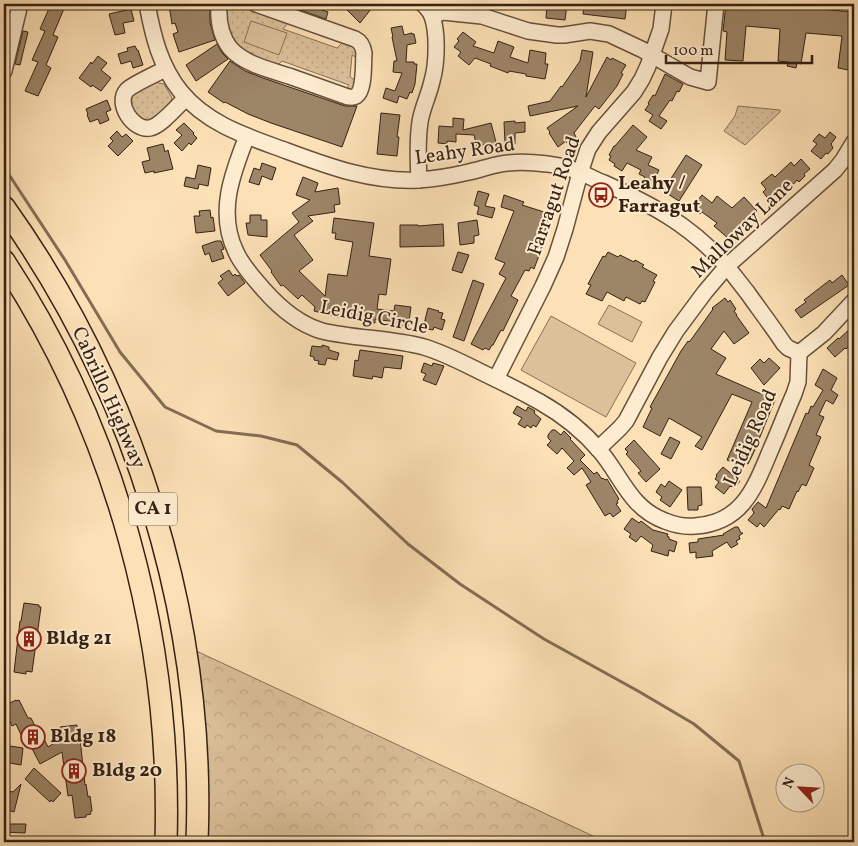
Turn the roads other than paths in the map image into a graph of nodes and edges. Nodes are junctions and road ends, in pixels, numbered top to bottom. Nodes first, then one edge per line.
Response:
1 (20, 4) edge
2 (147, 4) edge
3 (219, 4) edge
4 (256, 4) edge
5 (664, 4) edge
6 (716, 4) edge
7 (427, 10) edge
8 (652, 55) junction
9 (165, 69) junction
10 (4, 71) edge
11 (186, 98) junction
12 (246, 136) junction
13 (854, 142) edge
14 (580, 173) junction
15 (419, 180) junction
16 (4, 207) edge
17 (4, 262) edge
18 (727, 266) junction
19 (854, 301) edge
20 (799, 353) junction
21 (496, 379) junction
22 (598, 449) junction
23 (166, 842) edge
24 (197, 842) edge

1 - 10 street
2 - 9 street, Leahy Road
3 - 4 street
5 - 8 street, Farragut Road
6 - 8 street
7 - 8 street
7 - 15 street
8 - 14 street, Farragut Road
9 - 11 street, Leahy Road
9 - 11 street
11 - 12 street, Leahy Road
12 - 15 street, Leahy Road
12 - 21 street, Leidig Circle
13 - 18 street, Malloway Lane
14 - 15 street, Leahy Road
14 - 18 street, Leahy Road
14 - 21 street, Farragut Road
16 - 24 highway, Cabrillo Highway / CA 1
17 - 23 highway, Cabrillo Highway / CA 1
18 - 20 street, Leahy Road
18 - 22 street, Malloway Lane
19 - 20 street
20 - 22 street, Leidig Road
21 - 22 street, Leidig Circle

